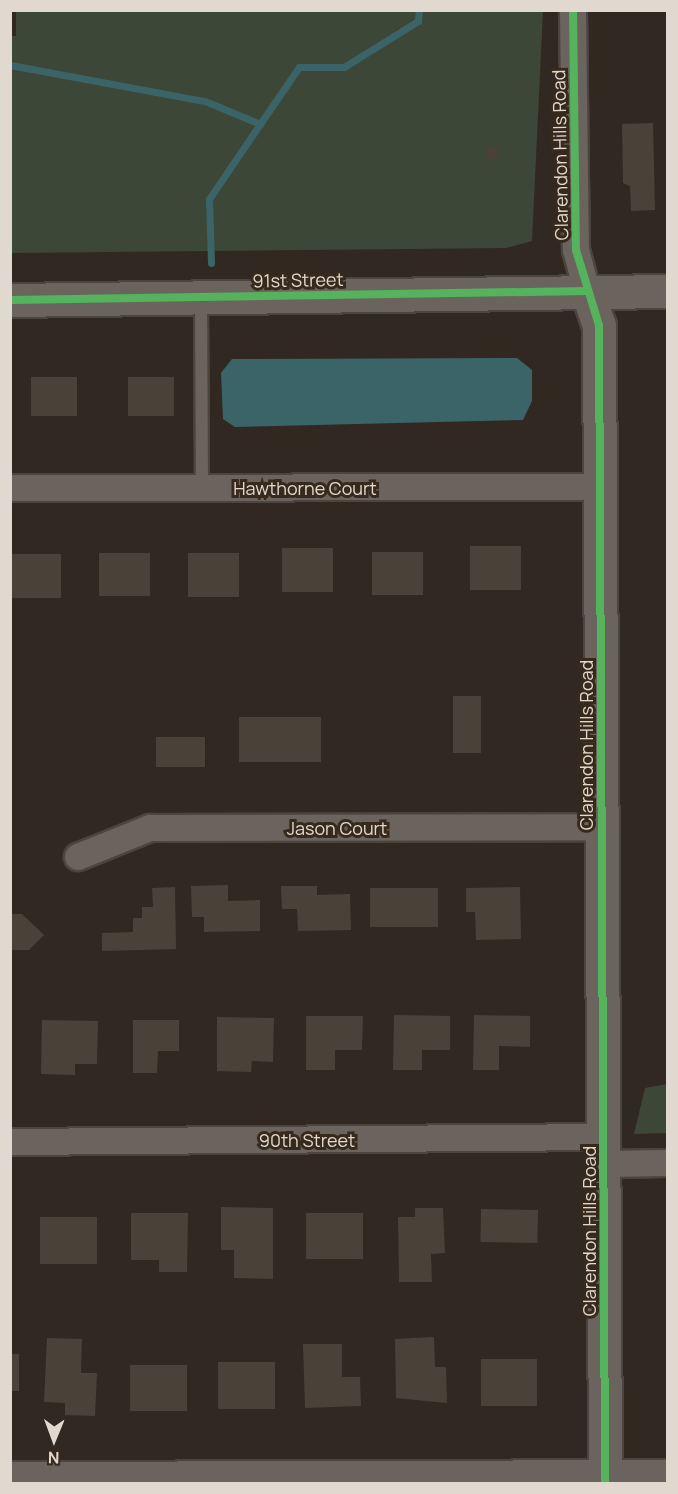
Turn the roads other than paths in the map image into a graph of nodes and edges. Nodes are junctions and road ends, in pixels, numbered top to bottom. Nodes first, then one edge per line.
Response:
1 (573, 10) edge
2 (587, 291) junction
3 (668, 291) edge
4 (201, 297) junction
5 (10, 300) edge
6 (600, 487) junction
7 (10, 488) edge
8 (202, 488) junction
9 (602, 827) junction
10 (78, 857) dead end
11 (10, 1142) edge
12 (603, 1151) junction
13 (668, 1163) edge
14 (668, 1473) edge
15 (10, 1475) edge
16 (605, 1479) edge

1 - 2 street, Clarendon Hills Road
2 - 3 street, 91st Street
2 - 4 street, 91st Street
2 - 6 street, Clarendon Hills Road
4 - 5 street, 91st Street
4 - 8 lane
6 - 8 street, Hawthorne Court
6 - 9 street, Clarendon Hills Road
7 - 8 street, Hawthorne Court
9 - 10 street, Jason Court
9 - 12 street, Clarendon Hills Road
11 - 12 street, 90th Street
12 - 13 street, 90th Street
12 - 16 street, Clarendon Hills Road
14 - 16 street
15 - 16 street

